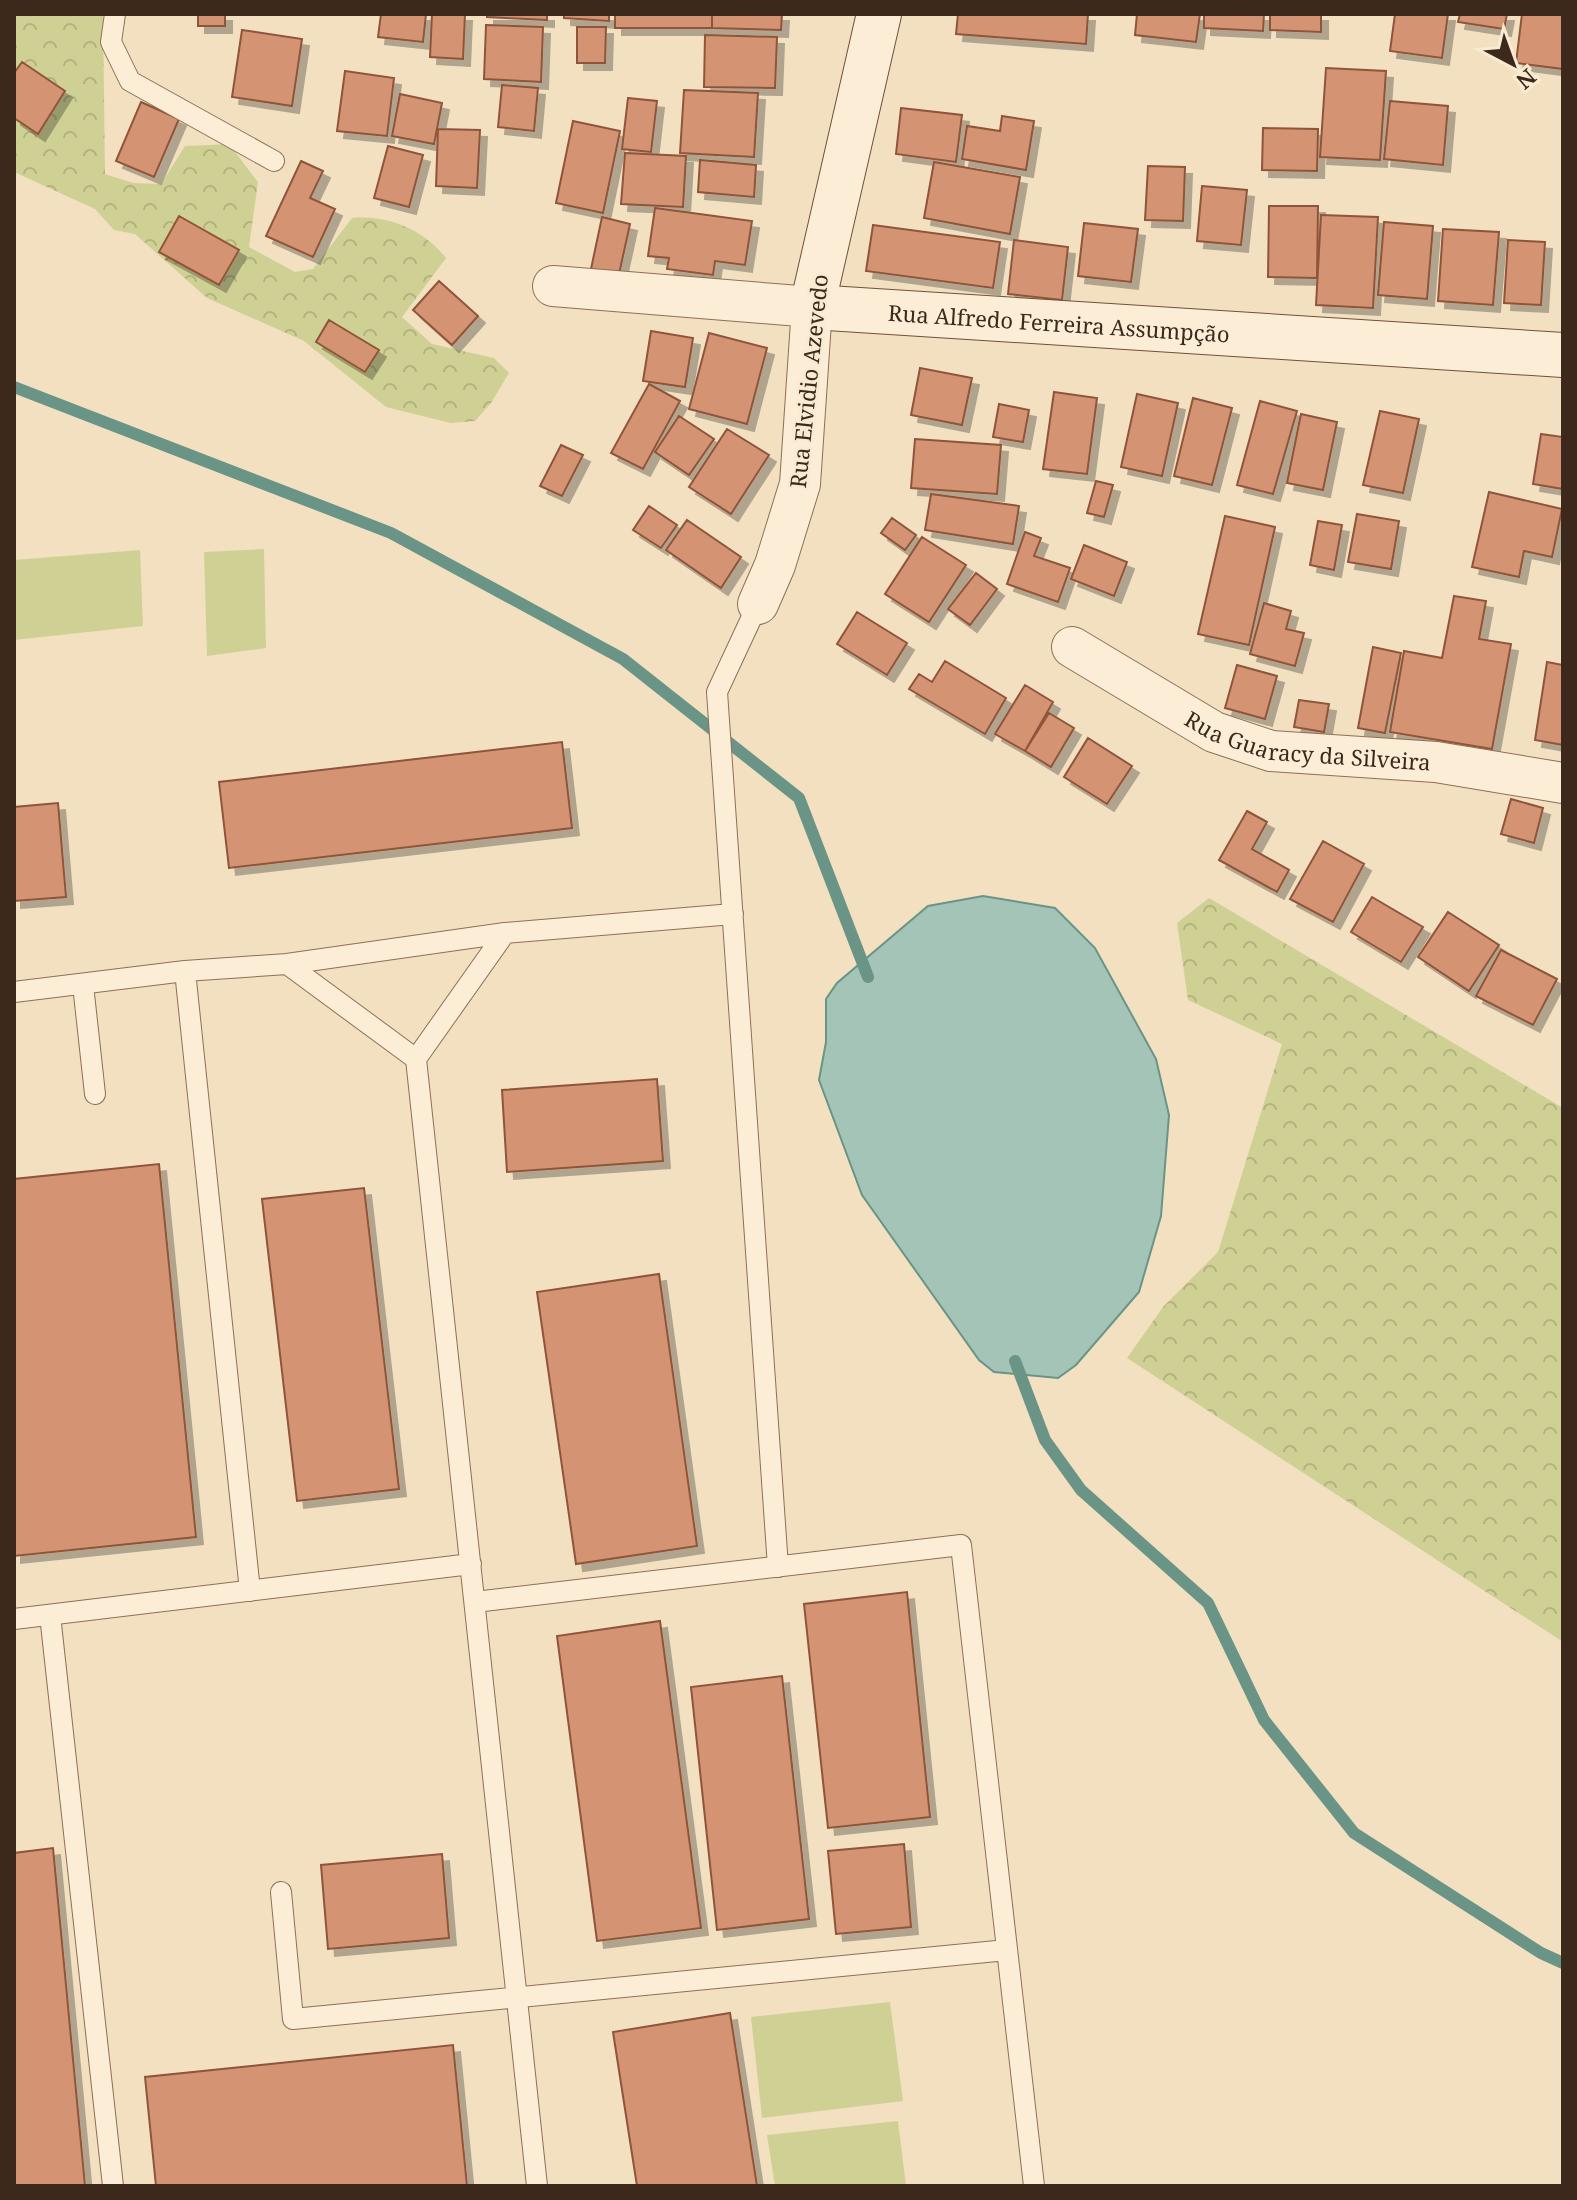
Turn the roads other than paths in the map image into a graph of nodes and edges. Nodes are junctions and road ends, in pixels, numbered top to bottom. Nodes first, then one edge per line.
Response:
1 (115, 14) edge
2 (879, 14) edge
3 (274, 161) dead end
4 (553, 286) dead end
5 (812, 307) junction
6 (1563, 355) edge
7 (758, 604) joint
8 (1072, 647) dead end
9 (1563, 783) edge
10 (733, 914) junction
11 (505, 933) junction
12 (287, 964) junction
13 (185, 971) junction
14 (83, 985) junction
15 (14, 992) edge
16 (416, 1059) junction
17 (95, 1094) dead end
18 (471, 1564) junction
19 (778, 1567) junction
20 (250, 1591) junction
21 (475, 1602) junction
22 (50, 1615) junction
23 (14, 1619) edge
24 (281, 1892) dead end
25 (1007, 1950) junction
26 (518, 1997) junction
27 (113, 2186) edge
28 (537, 2186) edge
29 (1034, 2186) edge

1 - 3 lane
2 - 5 street, Rua Elvidio Azevedo
4 - 5 street, Rua Alfredo Ferreira Assumpção
5 - 6 street, Rua Alfredo Ferreira Assumpção
5 - 7 street, Rua Elvidio Azevedo
7 - 10 lane
8 - 9 street, Rua Guaracy da Silveira
10 - 11 lane
10 - 19 lane
11 - 12 lane
11 - 16 lane
12 - 13 lane
12 - 16 lane
13 - 14 lane
13 - 20 lane
14 - 15 lane
14 - 17 lane
16 - 18 lane
18 - 20 lane
18 - 21 lane
19 - 21 lane
19 - 25 lane
20 - 22 lane
21 - 26 lane
22 - 23 lane
22 - 27 lane
24 - 26 lane
25 - 26 lane
25 - 29 lane
26 - 28 lane

